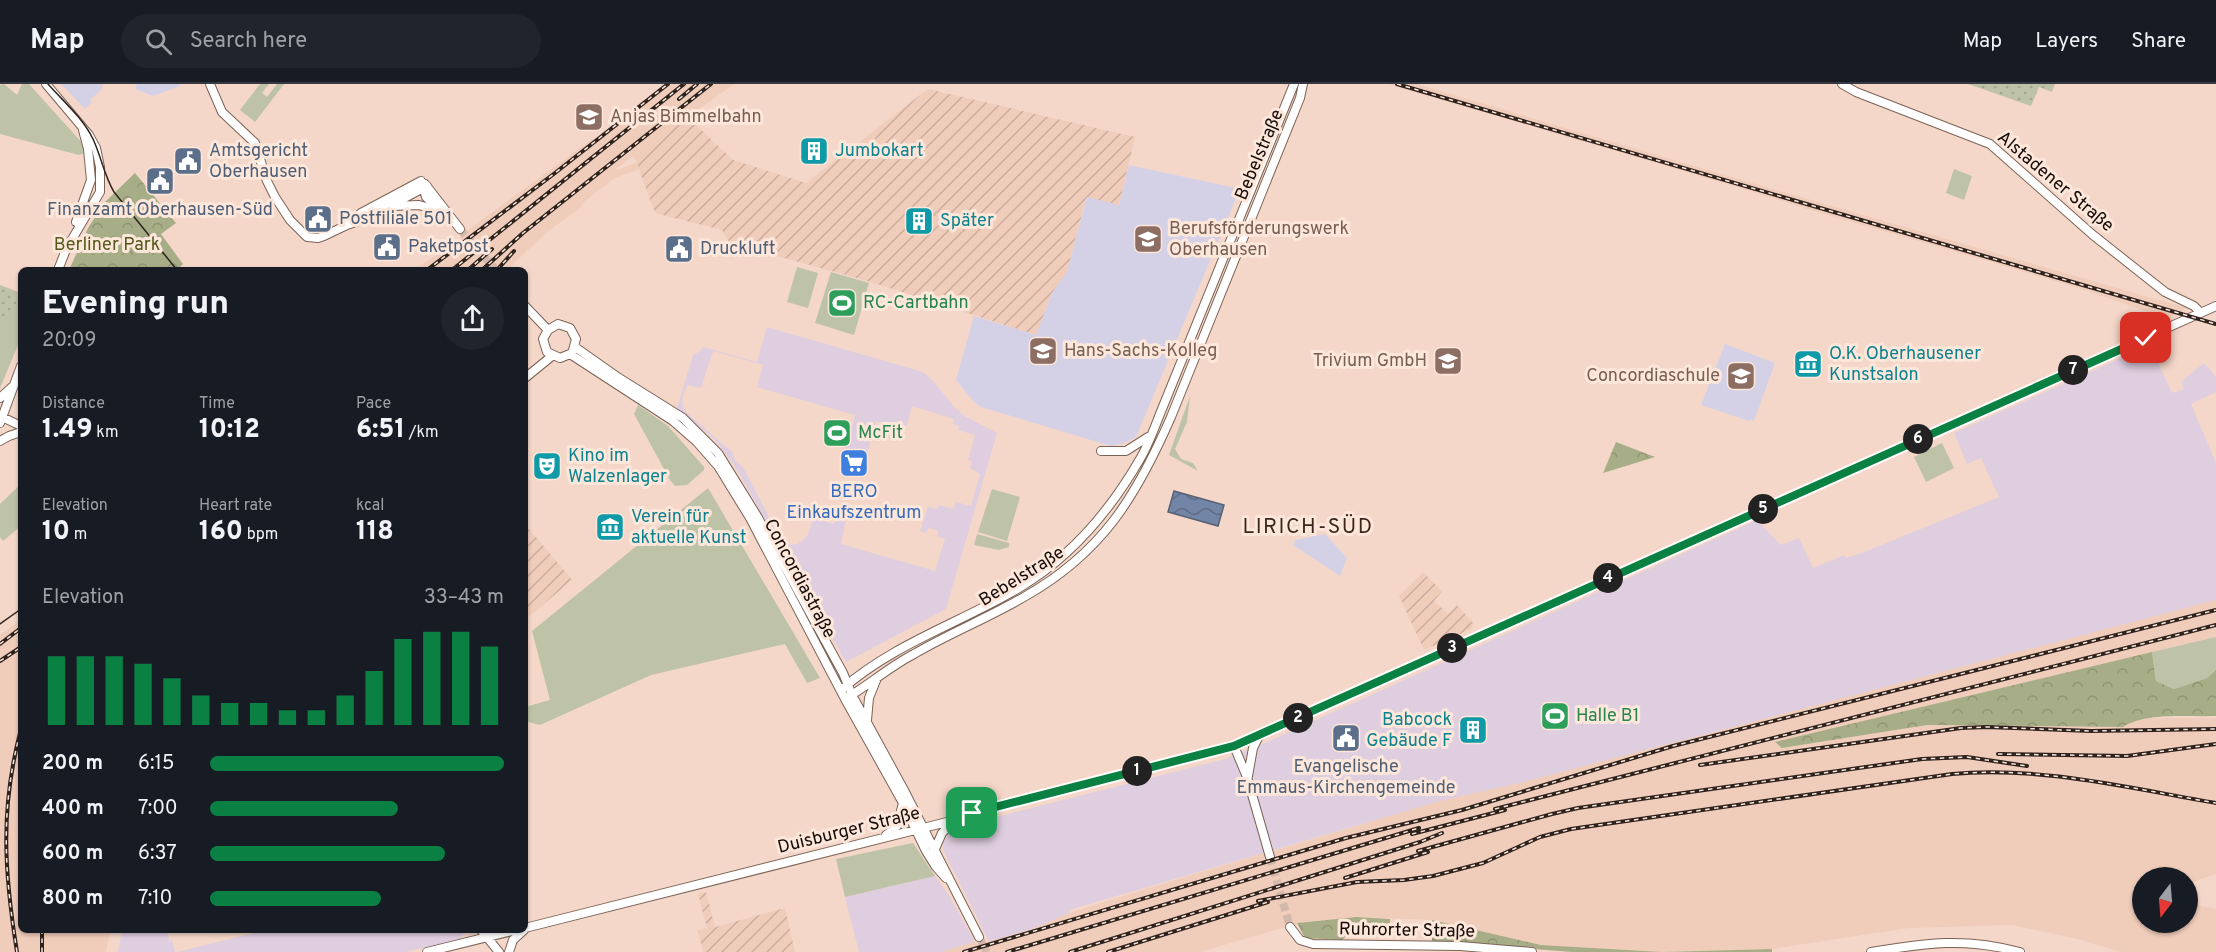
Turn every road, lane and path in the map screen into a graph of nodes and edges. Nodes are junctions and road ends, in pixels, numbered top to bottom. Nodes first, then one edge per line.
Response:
1 (46, 84) edge
2 (210, 84) edge
3 (1294, 84) edge
4 (1302, 84) edge
5 (1842, 84) edge
6 (78, 120) junction
7 (424, 185) junction
8 (388, 206) junction
9 (440, 211) junction
10 (452, 220) junction
11 (347, 225) junction
12 (460, 229) tunnel mouth
13 (68, 246) junction
14 (59, 267) edge
15 (1207, 299) junction
16 (1216, 303) junction
17 (2216, 306) edge
18 (528, 309) edge
19 (2201, 313) junction
20 (548, 330) junction
21 (572, 351) junction
22 (552, 356) junction
23 (18, 374) edge
24 (528, 376) edge
25 (13, 386) junction
26 (0, 398) edge
27 (1, 419) edge
28 (18, 425) edge
29 (18, 433) edge
30 (1150, 436) junction
31 (0, 441) edge
32 (1101, 451) dead end
33 (957, 619) junction
34 (952, 633) junction
35 (878, 676) junction
36 (848, 683) junction
37 (841, 690) junction
38 (849, 697) junction
39 (867, 720) junction
40 (1260, 734) junction
41 (1234, 746) junction
42 (1247, 777) junction
43 (903, 803) junction
44 (955, 820) junction
45 (920, 828) junction
46 (885, 836) junction
47 (935, 849) junction
48 (1270, 857) tunnel mouth
49 (951, 884) junction
50 (528, 927) edge
51 (1290, 927) tunnel mouth
52 (484, 933) edge
53 (504, 933) edge
54 (521, 933) edge
55 (488, 937) junction
56 (980, 937) tunnel mouth
57 (427, 952) edge
58 (499, 952) edge
59 (509, 952) edge
60 (1532, 952) edge
61 (1870, 952) edge
62 (2020, 952) edge

1 - 6 main road
2 - 11 main road
3 - 15 main road, Bebelstraße
4 - 16 main road, Bebelstraße
5 - 19 main road, Alstadener Straße
6 - 13 main road
6 - 13 main road
7 - 8 main road
7 - 9 main road
7 - 10 main road
7 - 11 main road
8 - 9 main road
8 - 11 main road
9 - 10 main road
10 - 12 main road
13 - 14 main road
15 - 16 main road
15 - 30 main road, Bebelstraße
16 - 34 main road, Bebelstraße
17 - 19 main road, Duisburger Straße
18 - 20 main road
19 - 40 main road, Duisburger Straße
20 - 21 main road, Concordiastraße
20 - 22 main road
21 - 22 main road
21 - 36 main road, Concordiastraße
21 - 37 main road, Concordiastraße
22 - 24 main road
23 - 25 main road
25 - 26 main road
25 - 27 main road
27 - 28 main road
29 - 31 main road
30 - 32 main road
30 - 33 main road, Bebelstraße
33 - 34 main road
33 - 36 main road, Bebelstraße
34 - 35 main road, Bebelstraße
35 - 38 main road, Bebelstraße
35 - 39 main road
36 - 37 main road
36 - 38 main road, Concordiastraße
37 - 38 main road, Concordiastraße
38 - 39 main road, Concordiastraße
38 - 43 main road, Concordiastraße
39 - 45 main road, Concordiastraße
40 - 41 main road, Duisburger Straße
40 - 42 main road
41 - 42 main road
41 - 44 main road, Duisburger Straße
42 - 48 main road
43 - 45 main road, Concordiastraße
43 - 46 main road
44 - 45 main road, Duisburger Straße
44 - 47 main road
45 - 46 main road, Duisburger Straße
45 - 47 main road
45 - 49 main road
46 - 50 main road, Duisburger Straße
47 - 49 main road
49 - 56 main road
51 - 60 main road, Ruhrorter Straße
52 - 55 main road
53 - 55 main road
54 - 59 main road
55 - 57 main road
55 - 58 main road
61 - 62 main road

